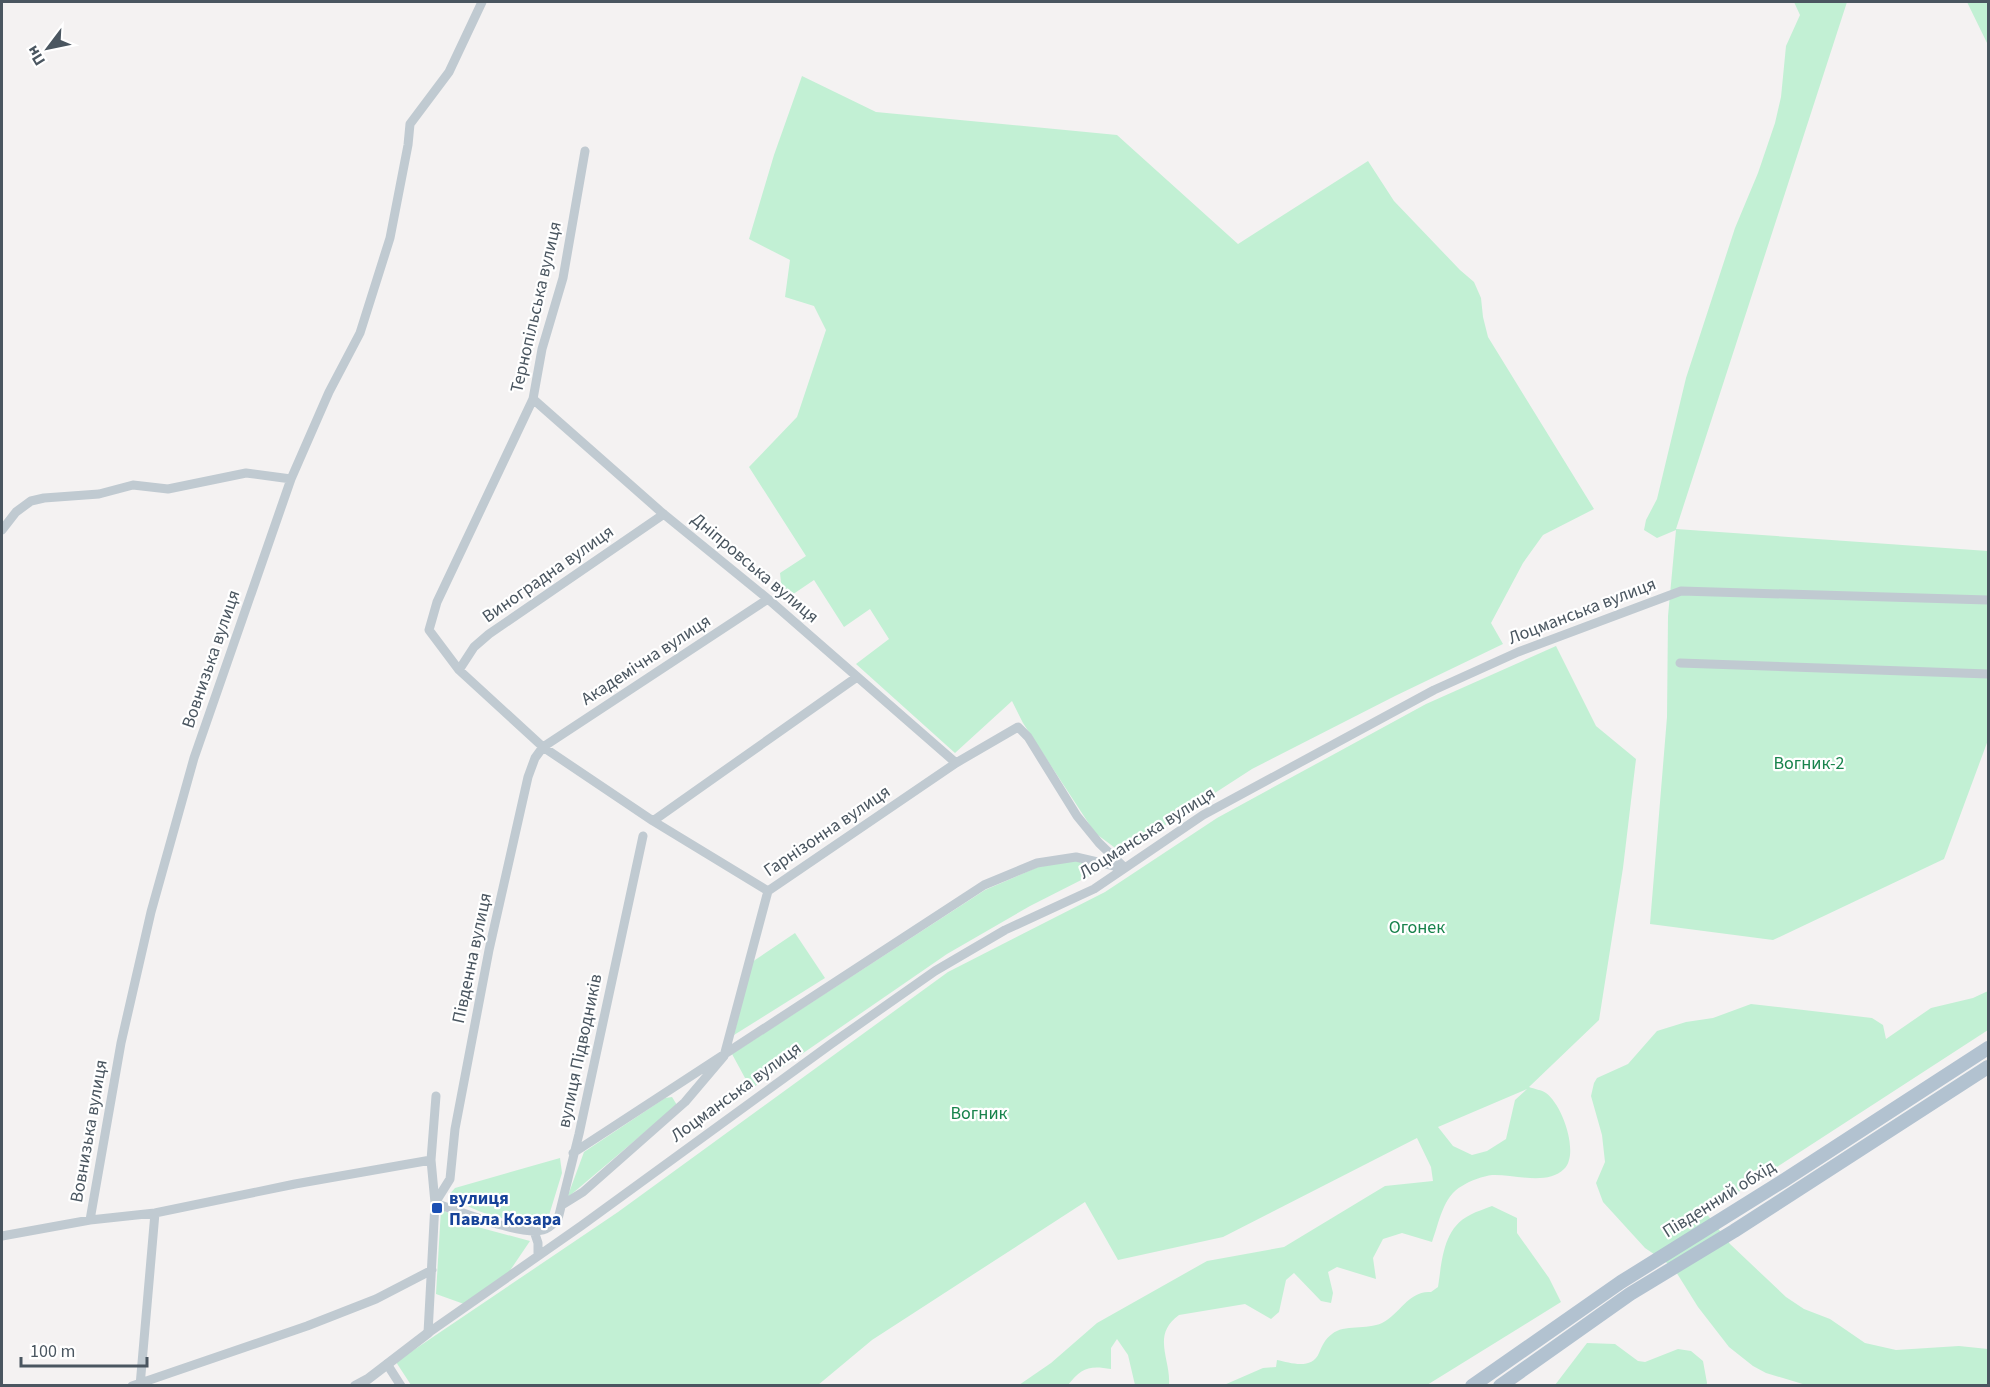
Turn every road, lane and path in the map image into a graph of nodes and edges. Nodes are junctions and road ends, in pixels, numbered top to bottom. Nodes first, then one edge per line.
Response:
1 (482, 2) edge
2 (585, 151) dead end
3 (533, 399) junction
4 (291, 479) junction
5 (664, 514) junction
6 (2, 530) edge
7 (768, 599) junction
8 (1989, 600) edge
9 (1680, 663) dead end
10 (459, 669) junction
11 (1989, 674) edge
12 (857, 677) junction
13 (543, 747) junction
14 (956, 763) junction
15 (653, 821) junction
16 (644, 836) dead end
17 (1125, 868) junction
18 (768, 891) junction
19 (1989, 1048) edge
20 (724, 1056) junction
21 (1989, 1067) edge
22 (436, 1096) dead end
23 (573, 1154) junction
24 (431, 1160) junction
25 (435, 1203) junction
26 (562, 1205) junction
27 (155, 1213) junction
28 (90, 1220) junction
29 (534, 1231) junction
30 (2, 1236) edge
31 (538, 1256) junction
32 (432, 1270) junction
33 (428, 1333) junction
34 (387, 1364) junction
35 (137, 1385) edge
36 (355, 1386) edge
37 (401, 1386) edge
38 (1472, 1386) edge
39 (1500, 1386) edge

1 - 4 street, Вовнизька вулиця
2 - 3 street, Тернопільська вулиця
3 - 5 street, Дніпровська вулиця
3 - 10 street, Тернопільська вулиця
4 - 6 street
4 - 28 street, Вовнизька вулиця
5 - 7 street, Дніпровська вулиця
5 - 10 street, Виноградна вулиця
7 - 12 street, Дніпровська вулиця
7 - 13 street, Академічна вулиця
8 - 17 street, Лоцманська вулиця
9 - 11 street
10 - 13 street
12 - 14 street, Дніпровська вулиця
12 - 15 street
13 - 15 street
13 - 25 street, Південна вулиця
14 - 17 street, Гарнізонна вулиця
14 - 18 street, Гарнізонна вулиця
15 - 18 street
16 - 23 street, вулиця Підводників
17 - 20 street
17 - 31 street, Лоцманська вулиця
18 - 20 street, Гарнізонна вулиця
19 - 38 main road, Південний обхід
20 - 23 street
20 - 26 street
21 - 39 main road, Південний обхід
22 - 24 street
23 - 26 street, вулиця Підводників
24 - 25 street
24 - 27 street
25 - 29 street
25 - 32 street
26 - 29 street, вулиця Підводників
27 - 28 street
27 - 35 street
28 - 30 street
29 - 31 street
31 - 33 street, Лоцманська вулиця
32 - 33 street
32 - 35 street
33 - 34 street, Лоцманська вулиця
34 - 36 street, Лоцманська вулиця
34 - 37 street

